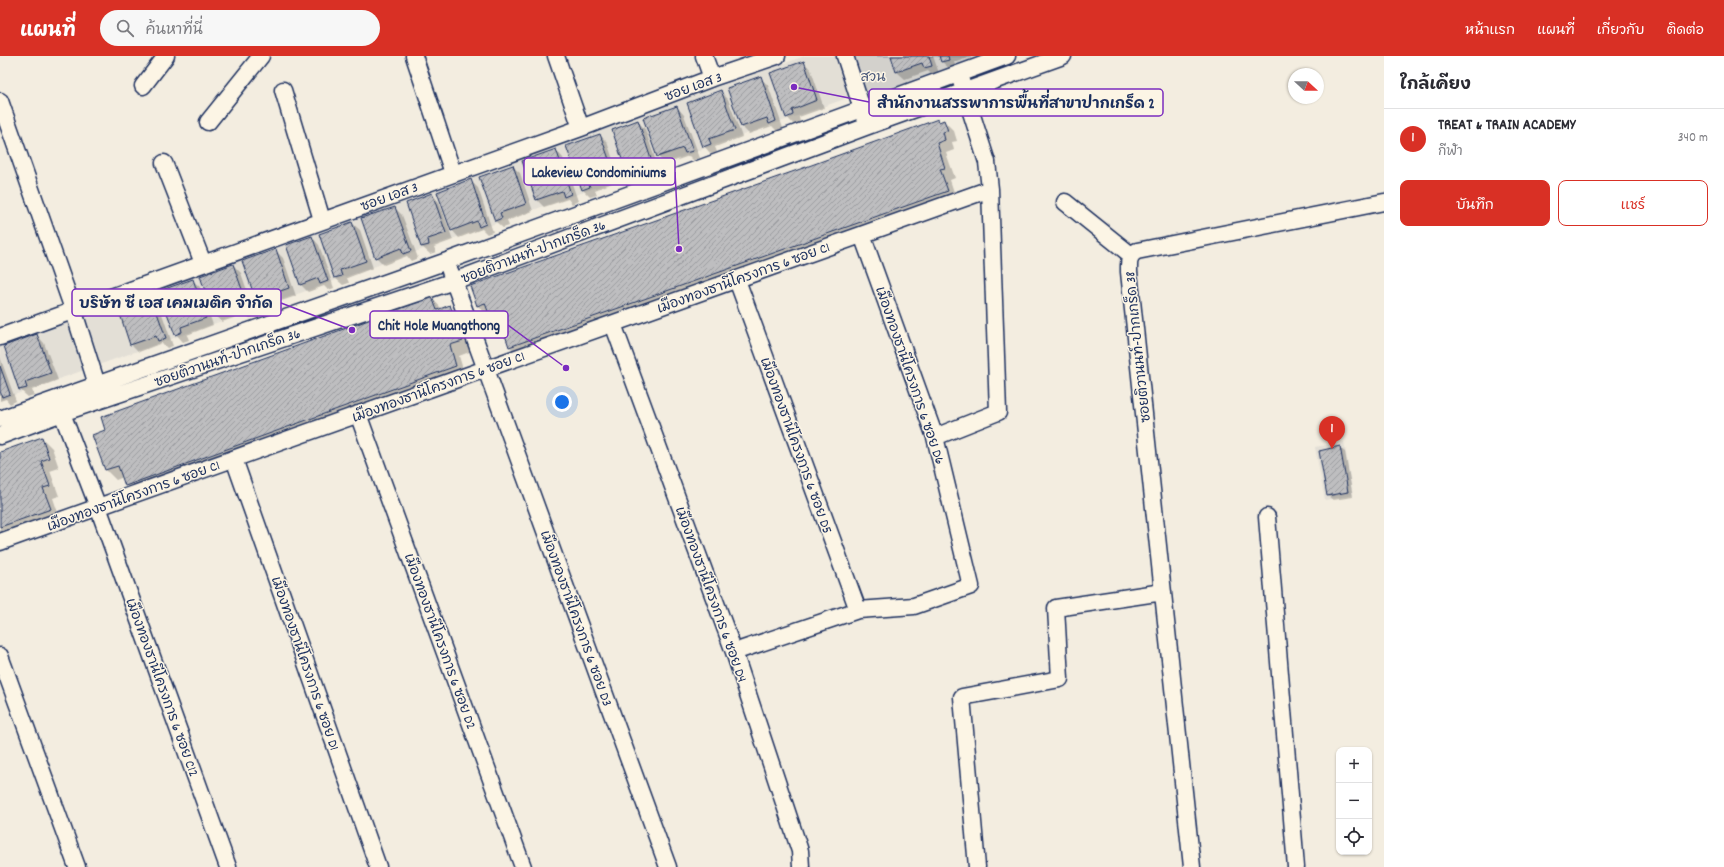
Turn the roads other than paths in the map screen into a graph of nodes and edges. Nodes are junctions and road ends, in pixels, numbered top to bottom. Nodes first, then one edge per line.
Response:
1 (166, 56) edge
2 (261, 56) edge
3 (414, 56) edge
4 (556, 56) edge
5 (704, 56) edge
6 (777, 56) edge
7 (845, 56) edge
8 (1007, 56) edge
9 (1063, 56) edge
10 (959, 73) junction
11 (712, 78) junction
12 (143, 86) dead end
13 (283, 90) dead end
14 (964, 92) junction
15 (0, 101) edge
16 (862, 108) junction
17 (208, 122) dead end
18 (868, 126) junction
19 (581, 128) junction
20 (164, 163) dead end
21 (453, 173) junction
22 (990, 189) junction
23 (1065, 202) dead end
24 (1384, 202) edge
25 (322, 220) junction
26 (862, 235) junction
27 (1131, 255) junction
28 (447, 261) junction
29 (203, 264) junction
30 (737, 280) junction
31 (454, 281) junction
32 (73, 309) junction
33 (613, 324) junction
34 (0, 336) edge
35 (486, 369) junction
36 (97, 384) junction
37 (102, 400) junction
38 (59, 406) junction
39 (358, 414) junction
40 (0, 419) edge
41 (0, 436) edge
42 (935, 437) junction
43 (234, 459) junction
44 (98, 507) junction
45 (1267, 517) dead end
46 (0, 542) edge
47 (1163, 592) junction
48 (858, 610) junction
49 (734, 652) junction
50 (0, 656) edge
51 (77, 867) edge
52 (228, 867) edge
53 (378, 867) edge
54 (523, 867) edge
55 (668, 867) edge
56 (801, 867) edge
57 (977, 867) edge
58 (1192, 867) edge
59 (1296, 867) edge

1 - 12 street
2 - 17 street
3 - 21 street
4 - 19 street
5 - 11 street
6 - 11 street, ซอย เอส 3
7 - 16 street
8 - 10 street, ซอยติวานนท์-ปากเกร็ด 36
9 - 14 street, ซอยติวานนท์-ปากเกร็ด 36
10 - 14 street
10 - 16 street, ซอยติวานนท์-ปากเกร็ด 36
11 - 19 street, ซอย เอส 3
13 - 25 street
14 - 18 street, ซอยติวานนท์-ปากเกร็ด 36
14 - 22 street
15 - 32 street
16 - 18 street
16 - 28 street, ซอยติวานนท์-ปากเกร็ด 36
18 - 31 street, ซอยติวานนท์-ปากเกร็ด 36
19 - 21 street, ซอย เอส 3
20 - 29 street
21 - 25 street, ซอย เอส 3
22 - 26 street, เมืองทองธานีโครงการ 6 ซอย C1
22 - 42 street
23 - 27 street
24 - 27 street, ซอยติวานนท์-ปากเกร็ด 38
25 - 29 street, ซอย เอส 3
26 - 30 street, เมืองทองธานีโครงการ 6 ซอย C1
26 - 42 street, เมืองทองธานีโครงการ 6 ซอย D6
27 - 47 street, ซอยติวานนท์-ปากเกร็ด 38
28 - 31 street, เมืองทองธานีโครงการ 6 ซอย D3
28 - 36 street, ซอยติวานนท์-ปากเกร็ด 36
29 - 32 street, ซอย เอส 3
30 - 33 street, เมืองทองธานีโครงการ 6 ซอย C1
30 - 48 street, เมืองทองธานีโครงการ 6 ซอย D5
31 - 35 street, เมืองทองธานีโครงการ 6 ซอย D3
31 - 37 street, ซอยติวานนท์-ปากเกร็ด 36
32 - 34 street, ซอย เอส 3
32 - 36 street
33 - 35 street, เมืองทองธานีโครงการ 6 ซอย C1
33 - 49 street, เมืองทองธานีโครงการ 6 ซอย D4
35 - 39 street, เมืองทองธานีโครงการ 6 ซอย C1
35 - 55 street, เมืองทองธานีโครงการ 6 ซอย D3
36 - 37 street
36 - 38 street, ซอยติวานนท์-ปากเกร็ด 36
37 - 38 street, ซอยติวานนท์-ปากเกร็ด 36
38 - 40 street, ซอยติวานนท์-ปากเกร็ด 36
38 - 41 street, ซอยติวานนท์-ปากเกร็ด 36
38 - 44 street, เมืองทองธานีโครงการ 6 ซอย C12
39 - 43 street, เมืองทองธานีโครงการ 6 ซอย C1
39 - 54 street, เมืองทองธานีโครงการ 6 ซอย D2
42 - 48 street, เมืองทองธานีโครงการ 6 ซอย D6
43 - 44 street, เมืองทองธานีโครงการ 6 ซอย C1
43 - 53 street, เมืองทองธานีโครงการ 6 ซอย D1
44 - 46 street, เมืองทองธานีโครงการ 6 ซอย C1
44 - 52 street, เมืองทองธานีโครงการ 6 ซอย C12
45 - 59 street
47 - 57 street
47 - 58 street, ซอยติวานนท์-ปากเกร็ด 38
48 - 49 street
49 - 56 street, เมืองทองธานีโครงการ 6 ซอย D4
50 - 51 street

